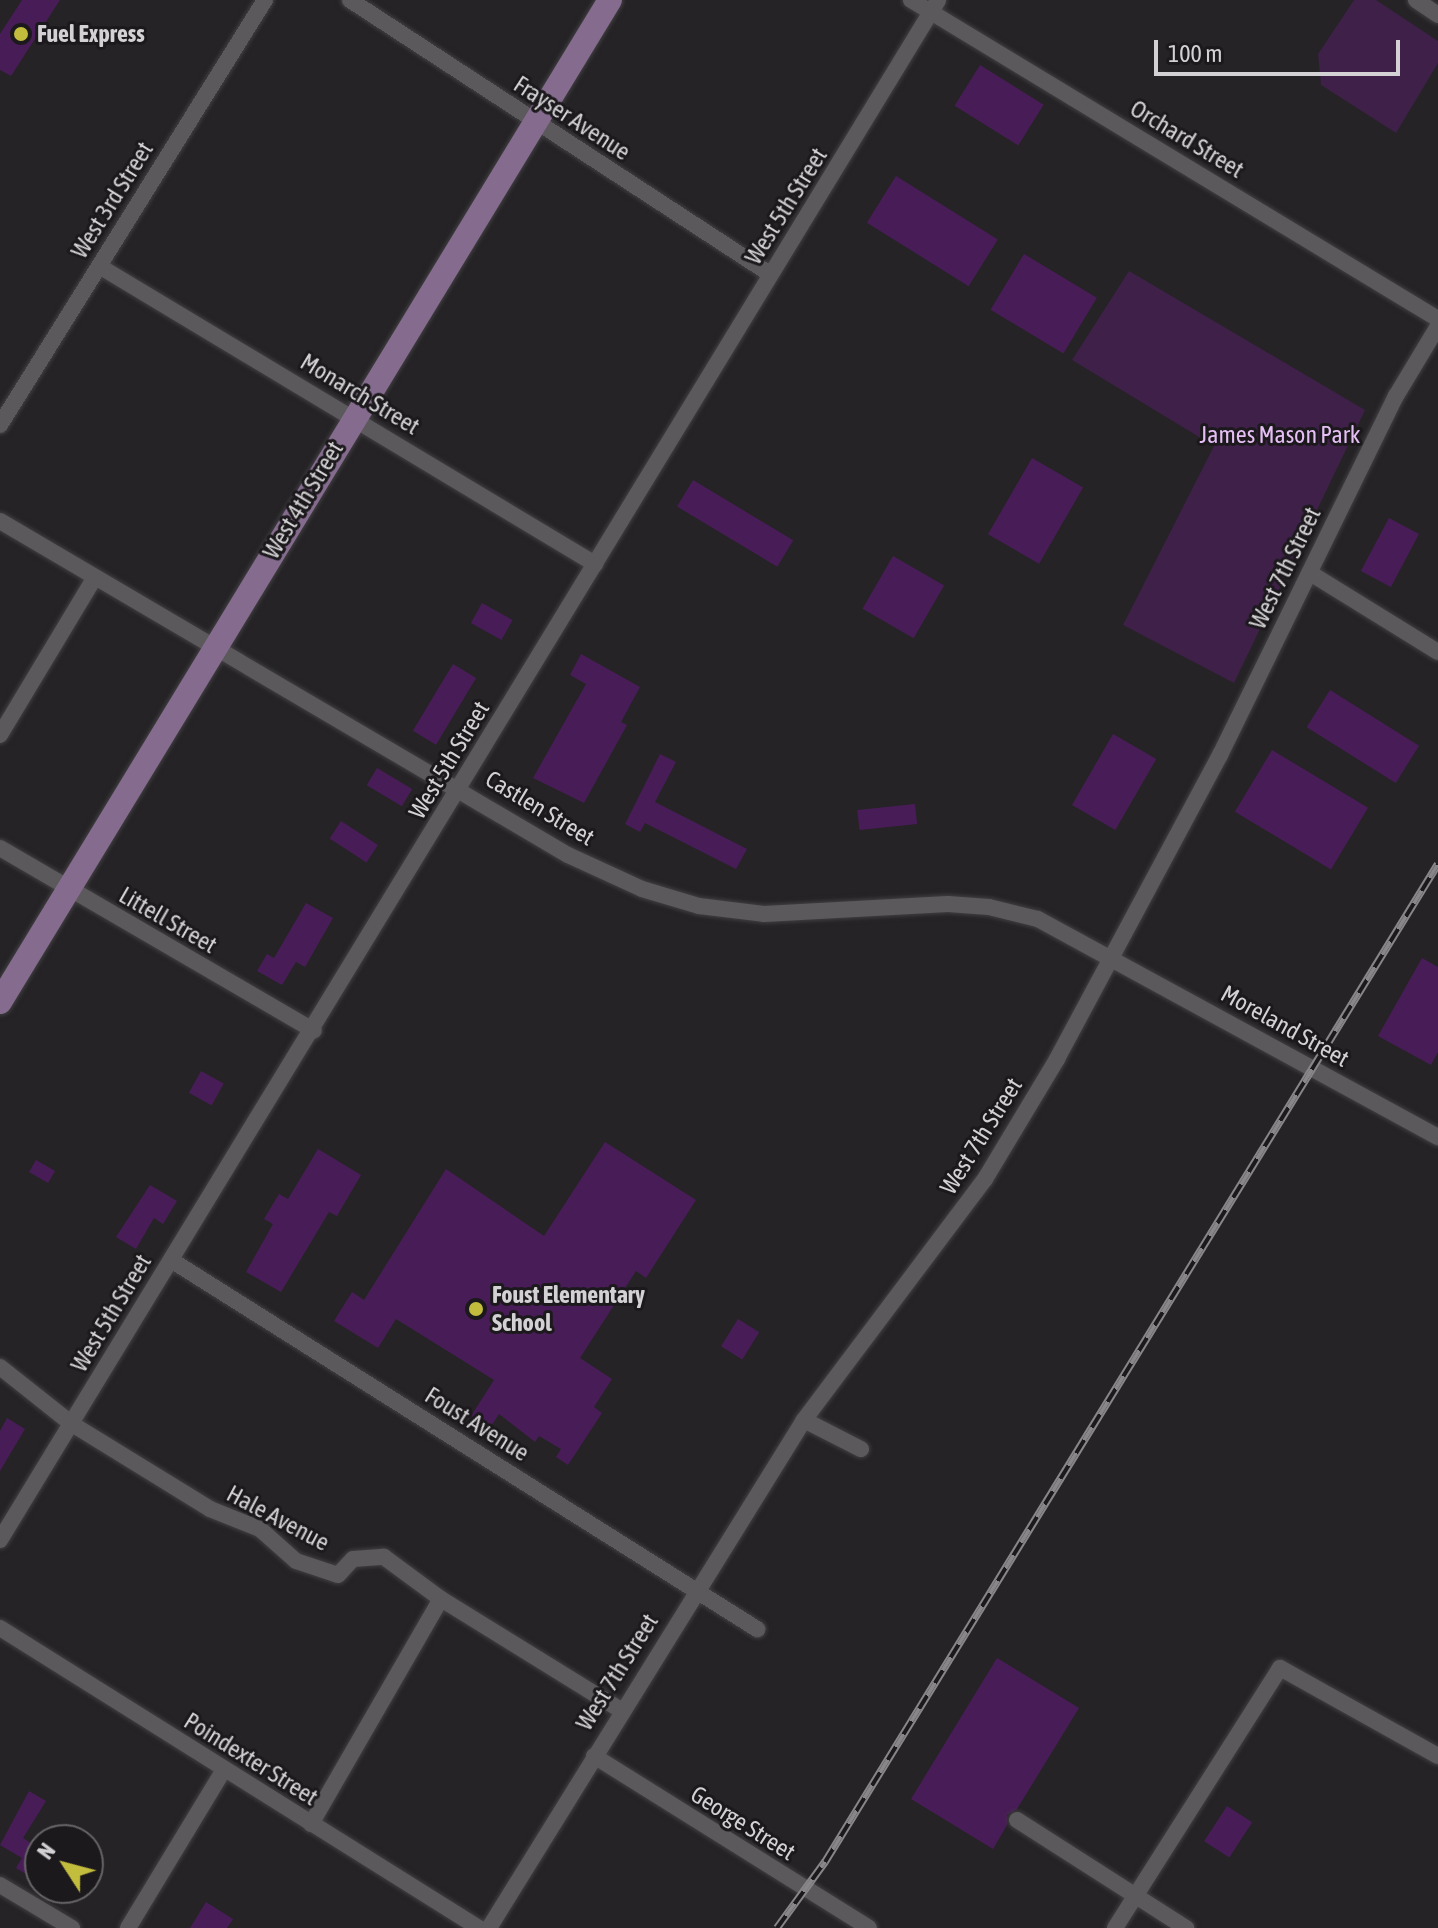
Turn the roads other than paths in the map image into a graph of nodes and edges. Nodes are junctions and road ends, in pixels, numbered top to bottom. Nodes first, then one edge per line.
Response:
1 (265, 0) edge
2 (350, 0) edge
3 (610, 0) edge
4 (911, 0) edge
5 (1416, 0) edge
6 (938, 4) edge
7 (1438, 15) edge
8 (533, 122) junction
9 (99, 266) junction
10 (770, 274) junction
11 (1438, 319) edge
12 (1438, 326) edge
13 (352, 417) junction
14 (0, 425) edge
15 (0, 521) edge
16 (595, 564) junction
17 (1310, 573) junction
18 (95, 577) junction
19 (216, 645) junction
20 (1438, 652) edge
21 (0, 735) edge
22 (460, 788) junction
23 (0, 848) edge
24 (68, 888) junction
25 (1110, 955) junction
26 (0, 1002) edge
27 (314, 1031) junction
28 (1438, 1137) edge
29 (171, 1260) junction
30 (0, 1367) edge
31 (804, 1420) junction
32 (72, 1424) junction
33 (861, 1449) dead end
34 (0, 1540) edge
35 (697, 1590) junction
36 (441, 1599) junction
37 (0, 1628) edge
38 (757, 1629) dead end
39 (621, 1710) junction
40 (594, 1756) junction
41 (1438, 1756) edge
42 (223, 1771) junction
43 (1017, 1820) dead end
44 (311, 1824) junction
45 (0, 1885) edge
46 (1133, 1898) junction
47 (63, 1926) edge
48 (128, 1928) edge
49 (479, 1928) edge
50 (489, 1928) edge
51 (869, 1928) edge
52 (1115, 1928) edge
53 (1186, 1928) edge

1 - 9 street, West 3rd Street
2 - 8 street, Frayser Avenue
3 - 8 main road, West 4th Street
4 - 6 street, Orchard Street
5 - 7 street
6 - 10 street, West 5th Street
6 - 11 street, Orchard Street
8 - 10 street, Frayser Avenue
8 - 13 main road, West 4th Street
9 - 13 street, Monarch Street
9 - 14 street, West 3rd Street
10 - 16 street, West 5th Street
12 - 17 street, West 7th Street
13 - 16 street, Monarch Street
13 - 19 main road, West 4th Street
15 - 18 street, Castlen Street
16 - 22 street, West 5th Street
17 - 20 street
17 - 25 street, West 7th Street
18 - 19 street, Castlen Street
18 - 21 street
19 - 22 street, Castlen Street
19 - 24 main road, West 4th Street
22 - 25 street, Castlen Street
22 - 27 street, West 5th Street
23 - 24 street, Littell Street
24 - 26 main road, West 4th Street
24 - 27 street, Littell Street
25 - 28 street, Moreland Street
25 - 31 street, West 7th Street
27 - 29 street, West 5th Street
29 - 32 street, West 5th Street
29 - 35 street, Foust Avenue
30 - 32 street, Hale Avenue
31 - 33 street
31 - 35 street, West 7th Street
32 - 34 street, West 5th Street
32 - 36 street, Hale Avenue
35 - 38 street, Foust Avenue
35 - 39 street, West 7th Street
36 - 39 street, Hale Avenue
36 - 44 street
37 - 42 street, Poindexter Street
39 - 40 street, West 7th Street
40 - 50 street, West 7th Street
40 - 51 street, George Street
41 - 46 street
42 - 44 street, Poindexter Street
42 - 48 street
43 - 46 street
44 - 49 street, Poindexter Street
45 - 47 street
46 - 52 street
46 - 53 street

